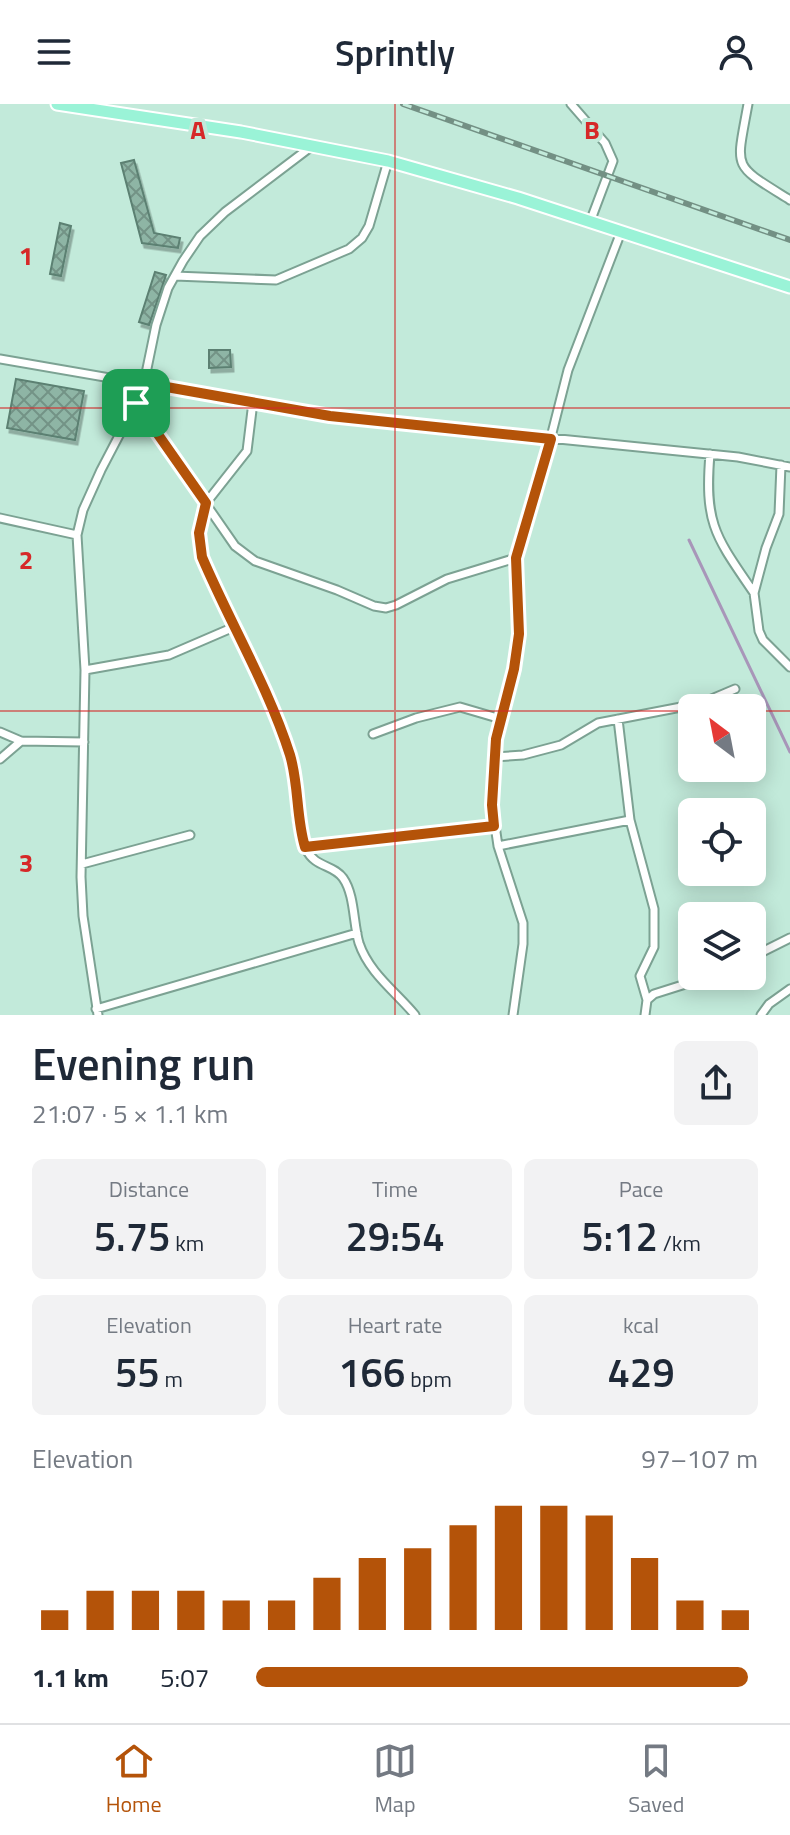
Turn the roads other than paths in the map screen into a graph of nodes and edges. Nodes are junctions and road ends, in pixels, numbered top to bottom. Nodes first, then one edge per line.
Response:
1 (57, 104) edge
2 (571, 104) edge
3 (748, 104) edge
4 (312, 146) junction
5 (388, 161) junction
6 (790, 200) edge
7 (590, 222) junction
8 (621, 232) junction
9 (175, 276) junction
10 (790, 287) edge
11 (0, 359) edge
12 (144, 383) junction
13 (253, 402) junction
14 (136, 403) junction
15 (551, 439) junction
16 (710, 454) junction
17 (786, 466) edge
18 (206, 503) junction
19 (0, 518) edge
20 (77, 535) junction
21 (516, 558) junction
22 (754, 593) junction
23 (234, 627) junction
24 (790, 667) edge
25 (85, 670) junction
26 (735, 689) dead end
27 (501, 719) junction
28 (618, 719) junction
29 (0, 732) edge
30 (373, 734) dead end
31 (21, 741) junction
32 (84, 742) junction
33 (494, 757) junction
34 (0, 759) edge
35 (630, 820) junction
36 (494, 826) junction
37 (190, 835) dead end
38 (498, 846) junction
39 (305, 847) junction
40 (82, 864) junction
41 (357, 933) junction
42 (790, 938) edge
43 (766, 950) edge
44 (678, 986) edge
45 (790, 989) edge
46 (647, 1000) junction
47 (97, 1012) edge
48 (415, 1015) edge
49 (513, 1015) edge
50 (645, 1015) edge
51 (761, 1015) edge

1 - 4 main road
2 - 7 street
3 - 6 street
4 - 5 main road
4 - 9 street
5 - 7 main road
5 - 9 street
7 - 8 main road
8 - 10 main road
8 - 15 street
9 - 12 street
11 - 12 street
12 - 13 street
12 - 14 street
13 - 15 street
13 - 18 street
14 - 18 street
14 - 20 street
15 - 16 street
15 - 21 street
16 - 17 street
16 - 22 street
17 - 22 street
18 - 21 street
18 - 23 street
19 - 20 street
20 - 25 street
21 - 27 street
22 - 24 street
23 - 25 street
23 - 39 street
25 - 32 street
26 - 28 street
27 - 30 street
27 - 33 street
28 - 33 street
28 - 35 street
29 - 31 street
31 - 32 street
31 - 34 street
32 - 40 street
33 - 36 street
35 - 38 street
35 - 46 street
36 - 38 street
36 - 39 street
37 - 40 street
38 - 49 street
39 - 41 street
40 - 47 street
41 - 47 street
41 - 48 street
42 - 43 street
44 - 46 street
45 - 51 street
46 - 50 street

